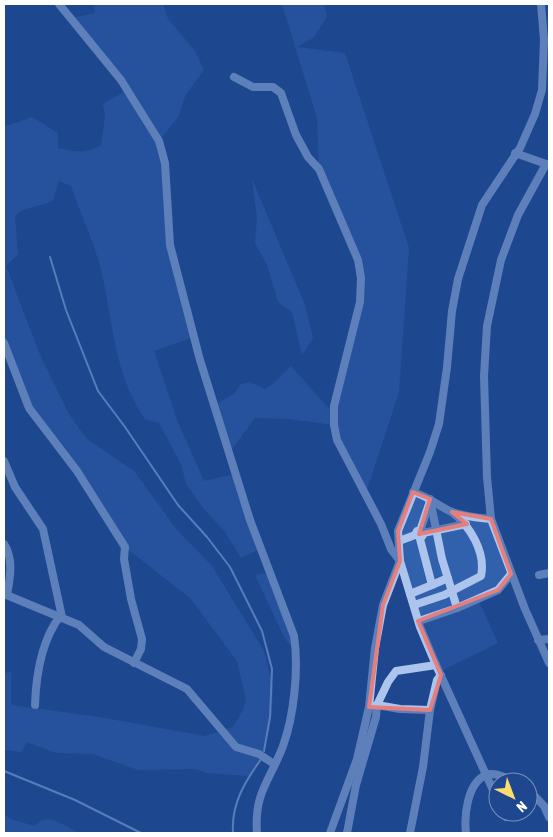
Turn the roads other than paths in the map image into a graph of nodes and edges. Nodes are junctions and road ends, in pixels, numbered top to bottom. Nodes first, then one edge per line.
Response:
1 (59, 4) edge
2 (541, 4) edge
3 (234, 77) dead end
4 (515, 153) junction
5 (548, 165) edge
6 (4, 343) edge
7 (4, 461) edge
8 (413, 492) junction
9 (430, 499) junction
10 (452, 512) junction
11 (491, 519) junction
12 (466, 524) junction
13 (436, 531) junction
14 (422, 532) junction
15 (399, 541) junction
16 (4, 544) edge
17 (400, 561) junction
18 (549, 573) edge
19 (511, 574) junction
20 (540, 575) dead end
21 (448, 578) junction
22 (432, 585) junction
23 (452, 591) junction
24 (6, 594) edge
25 (410, 594) junction
26 (414, 605) junction
27 (457, 608) junction
28 (61, 617) junction
29 (419, 621) junction
30 (549, 638) edge
31 (538, 640) junction
32 (549, 663) edge
33 (134, 664) junction
34 (436, 665) junction
35 (441, 676) junction
36 (35, 705) dead end
37 (373, 706) junction
38 (430, 710) junction
39 (274, 764) junction
40 (486, 775) junction
41 (488, 779) edge
42 (538, 800) edge
43 (549, 817) edge
44 (257, 833) edge
45 (330, 833) edge
46 (347, 833) edge
47 (410, 833) edge
48 (466, 833) edge

1 - 39 street
2 - 4 street
3 - 17 street
4 - 5 street
4 - 8 street
5 - 11 street
6 - 33 street
7 - 28 street
8 - 9 street
8 - 15 street
9 - 10 street
9 - 13 street
9 - 14 street
10 - 11 street
10 - 12 street
11 - 19 street
12 - 13 street
12 - 23 street
13 - 14 street
13 - 21 street
14 - 15 street
14 - 22 street
15 - 17 street
16 - 24 street
17 - 25 street
17 - 37 street
18 - 20 street
19 - 27 street
19 - 31 street
21 - 22 street
21 - 23 street
22 - 25 street
23 - 26 street
23 - 27 street
24 - 28 street
25 - 26 street
26 - 29 street
27 - 29 street
28 - 33 street
28 - 36 street
29 - 34 street
30 - 31 street
31 - 32 street
33 - 39 street
34 - 35 street
34 - 37 street
35 - 38 street
35 - 40 street
37 - 38 street
37 - 45 street
37 - 46 street
38 - 47 street
39 - 44 street
40 - 41 street
40 - 48 street
42 - 43 street

